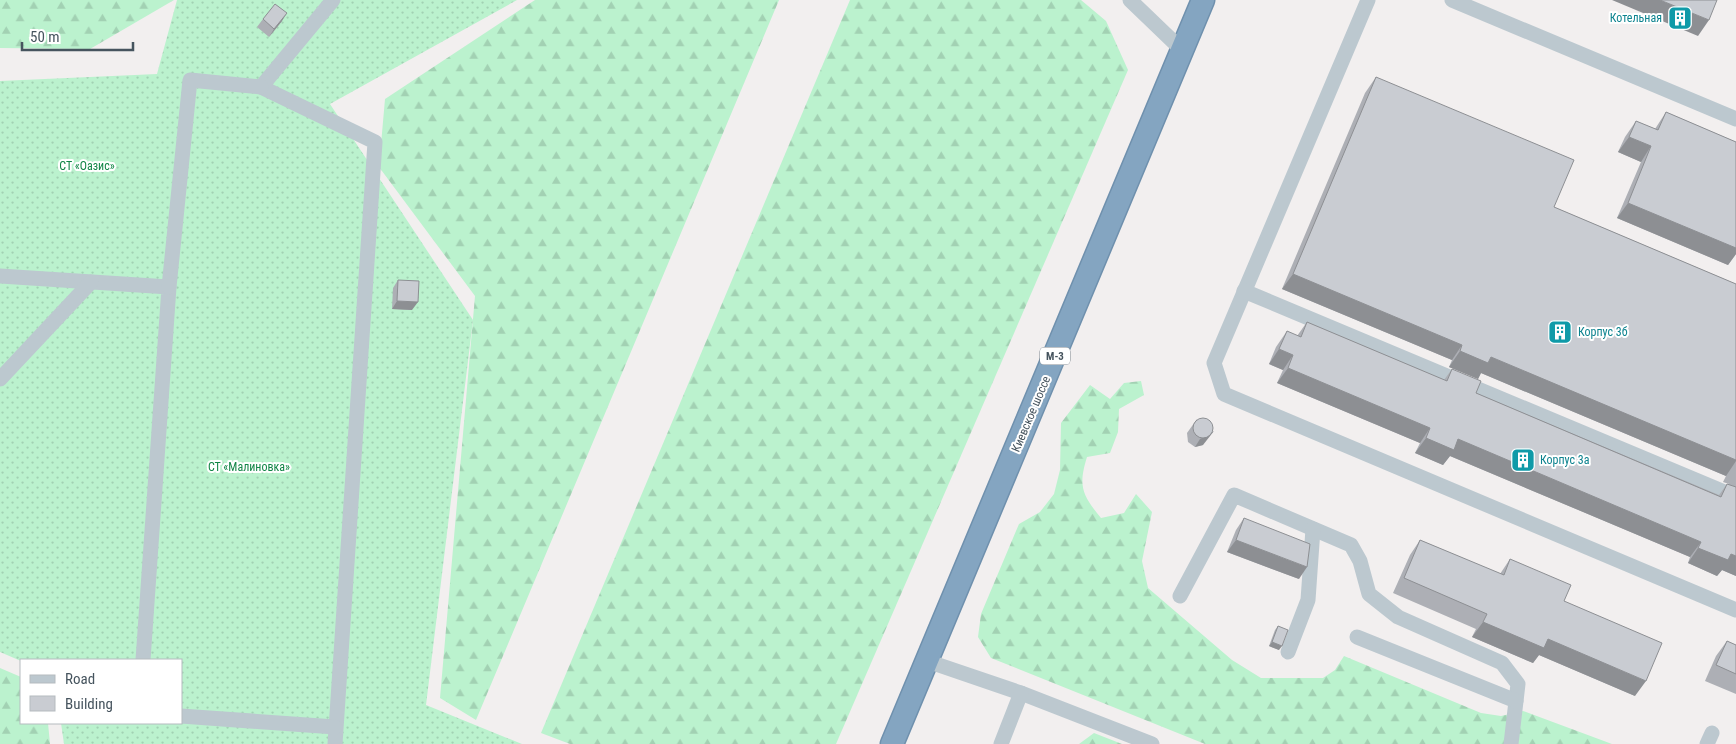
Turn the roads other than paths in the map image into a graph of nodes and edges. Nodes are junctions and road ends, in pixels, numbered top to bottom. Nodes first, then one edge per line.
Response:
1 (333, 0) edge
2 (1130, 0) edge
3 (1203, 0) edge
4 (1368, 0) edge
5 (1452, 0) edge
6 (1182, 50) junction
7 (261, 87) junction
8 (1736, 119) edge
9 (0, 276) edge
10 (91, 282) junction
11 (169, 287) junction
12 (1244, 291) junction
13 (0, 379) edge
14 (1736, 497) edge
15 (1313, 528) junction
16 (1180, 596) dead end
17 (1736, 610) edge
18 (1357, 637) dead end
19 (1288, 652) dead end
20 (143, 659) edge
21 (927, 661) junction
22 (1021, 693) junction
23 (1516, 701) junction
24 (182, 716) edge
25 (335, 727) junction
26 (335, 744) edge
27 (892, 744) edge
28 (1001, 744) edge
29 (1152, 744) edge
30 (1511, 744) edge

1 - 7 street
2 - 6 street
3 - 6 highway, Киевское шоссе / М-3
4 - 12 street
5 - 8 street
6 - 21 highway, Киевское шоссе / М-3
7 - 11 street
7 - 25 street
9 - 10 street
10 - 11 street
10 - 13 street
11 - 20 street
12 - 14 street
12 - 17 street
15 - 16 street
15 - 19 street
15 - 23 street
18 - 23 street
21 - 22 street
21 - 27 highway, Киевское шоссе / М-3
22 - 28 street
22 - 29 street
23 - 30 street
24 - 25 street
25 - 26 street

